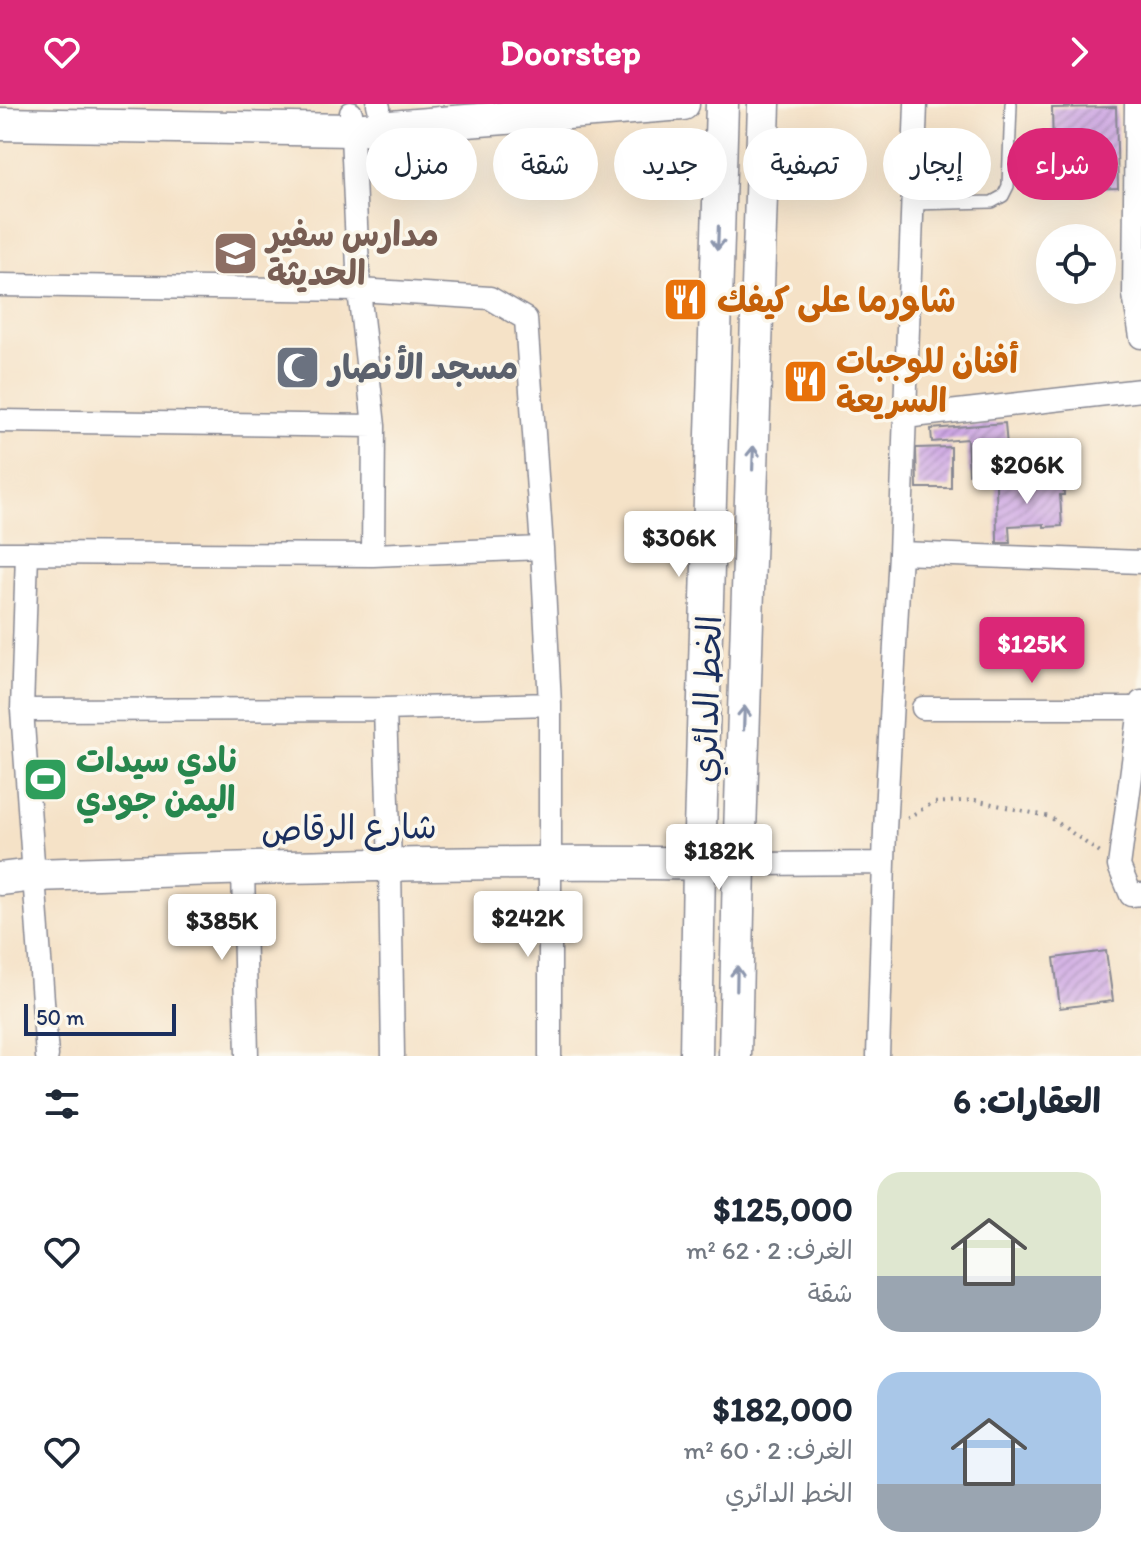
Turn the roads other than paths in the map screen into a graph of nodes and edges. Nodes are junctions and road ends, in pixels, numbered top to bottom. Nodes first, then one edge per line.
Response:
1 (435, 104) edge
2 (683, 104) edge
3 (722, 104) edge
4 (764, 104) edge
5 (916, 104) edge
6 (1011, 104) edge
7 (1136, 104) edge
8 (9, 112) edge
9 (365, 114) edge
10 (913, 204) junction
11 (0, 285) edge
12 (359, 290) junction
13 (1141, 337) edge
14 (1141, 390) edge
15 (905, 417) junction
16 (0, 421) edge
17 (374, 426) junction
18 (542, 548) junction
19 (0, 553) edge
20 (27, 553) junction
21 (900, 553) junction
22 (373, 555) junction
23 (1141, 562) edge
24 (1141, 702) edge
25 (550, 704) junction
26 (923, 708) dead end
27 (1140, 708) edge
28 (385, 709) junction
29 (22, 710) junction
30 (551, 863) junction
31 (699, 863) junction
32 (884, 863) junction
33 (739, 864) junction
34 (390, 865) junction
35 (243, 868) junction
36 (34, 875) junction
37 (0, 879) edge
38 (1141, 894) edge
39 (47, 1056) edge
40 (247, 1056) edge
41 (393, 1056) edge
42 (550, 1056) edge
43 (696, 1056) edge
44 (735, 1056) edge
45 (878, 1056) edge

1 - 9 main road
2 - 9 main road
3 -> 31 main road, الخط الدائري
33 -> 4 main road, الخط الدائري
5 - 10 street
6 - 10 lane
7 - 13 street
8 - 9 main road
9 - 12 street
10 - 15 street
11 - 12 street
12 - 17 street
12 - 18 street
14 - 15 street
15 - 21 street
16 - 17 street
17 - 22 street
18 - 22 street
18 - 25 street
19 - 20 street
20 - 22 street
20 - 29 street
21 - 23 street
21 - 32 street
24 - 27 street
25 - 28 street
25 - 30 street
26 - 27 street
27 - 38 street
28 - 29 street
28 - 34 street
29 - 36 street
30 - 31 main road, شارع الرقاص
30 - 34 main road, شارع الرقاص
30 - 42 street
31 - 33 main road, شارع الرقاص
31 - 43 main road, الخط الدائري
32 - 33 street
32 - 45 street
44 -> 33 main road, الخط الدائري
34 - 35 main road, شارع الرقاص
34 - 41 street
35 - 36 main road, شارع الرقاص
35 - 40 street
36 - 37 main road, شارع الرقاص
36 - 39 street

